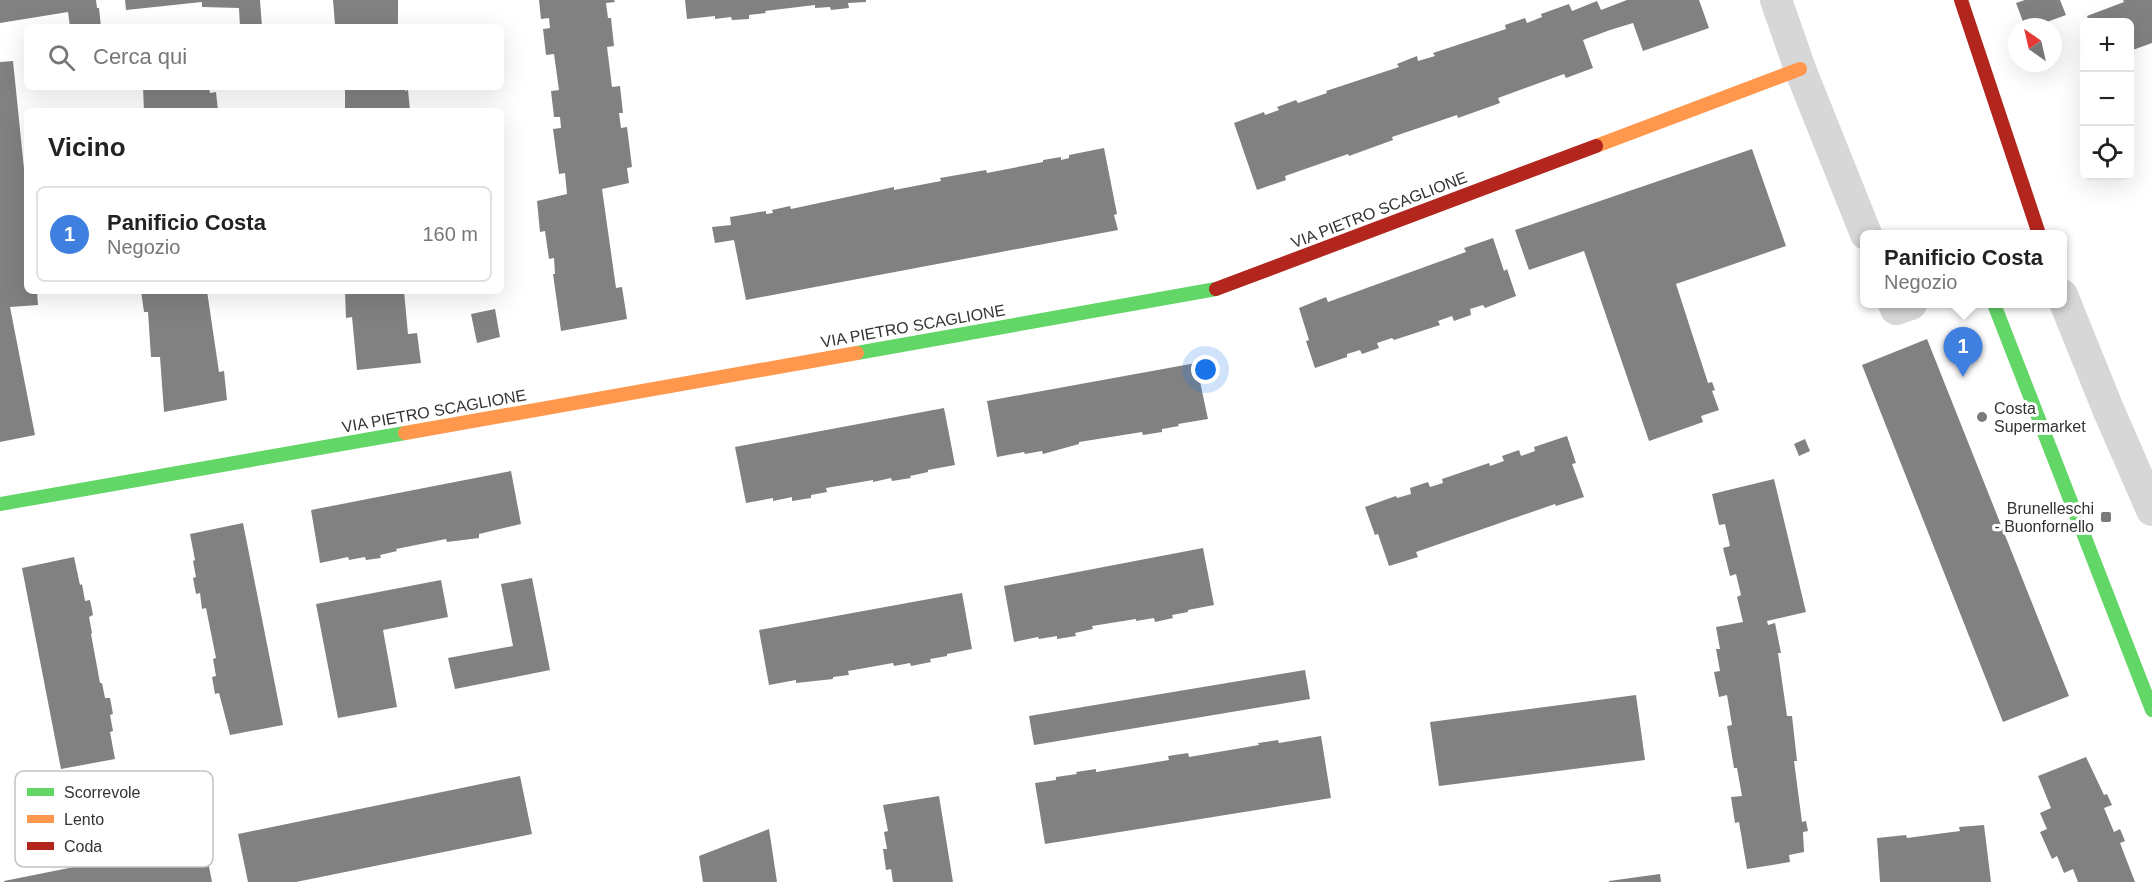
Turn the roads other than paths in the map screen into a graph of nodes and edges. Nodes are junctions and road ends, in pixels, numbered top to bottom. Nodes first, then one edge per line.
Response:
1 (1776, 0) edge
2 (1961, 0) edge
3 (1800, 69) junction
4 (1864, 230) edge
5 (2038, 230) edge
6 (2067, 307) edge
7 (1996, 308) edge
8 (0, 504) edge
9 (2152, 510) edge
10 (2152, 710) edge

1 - 3 street
2 - 5 street
3 - 4 street
3 - 8 street, VIA PIETRO SCAGLIONE
6 - 9 street
7 - 10 street

